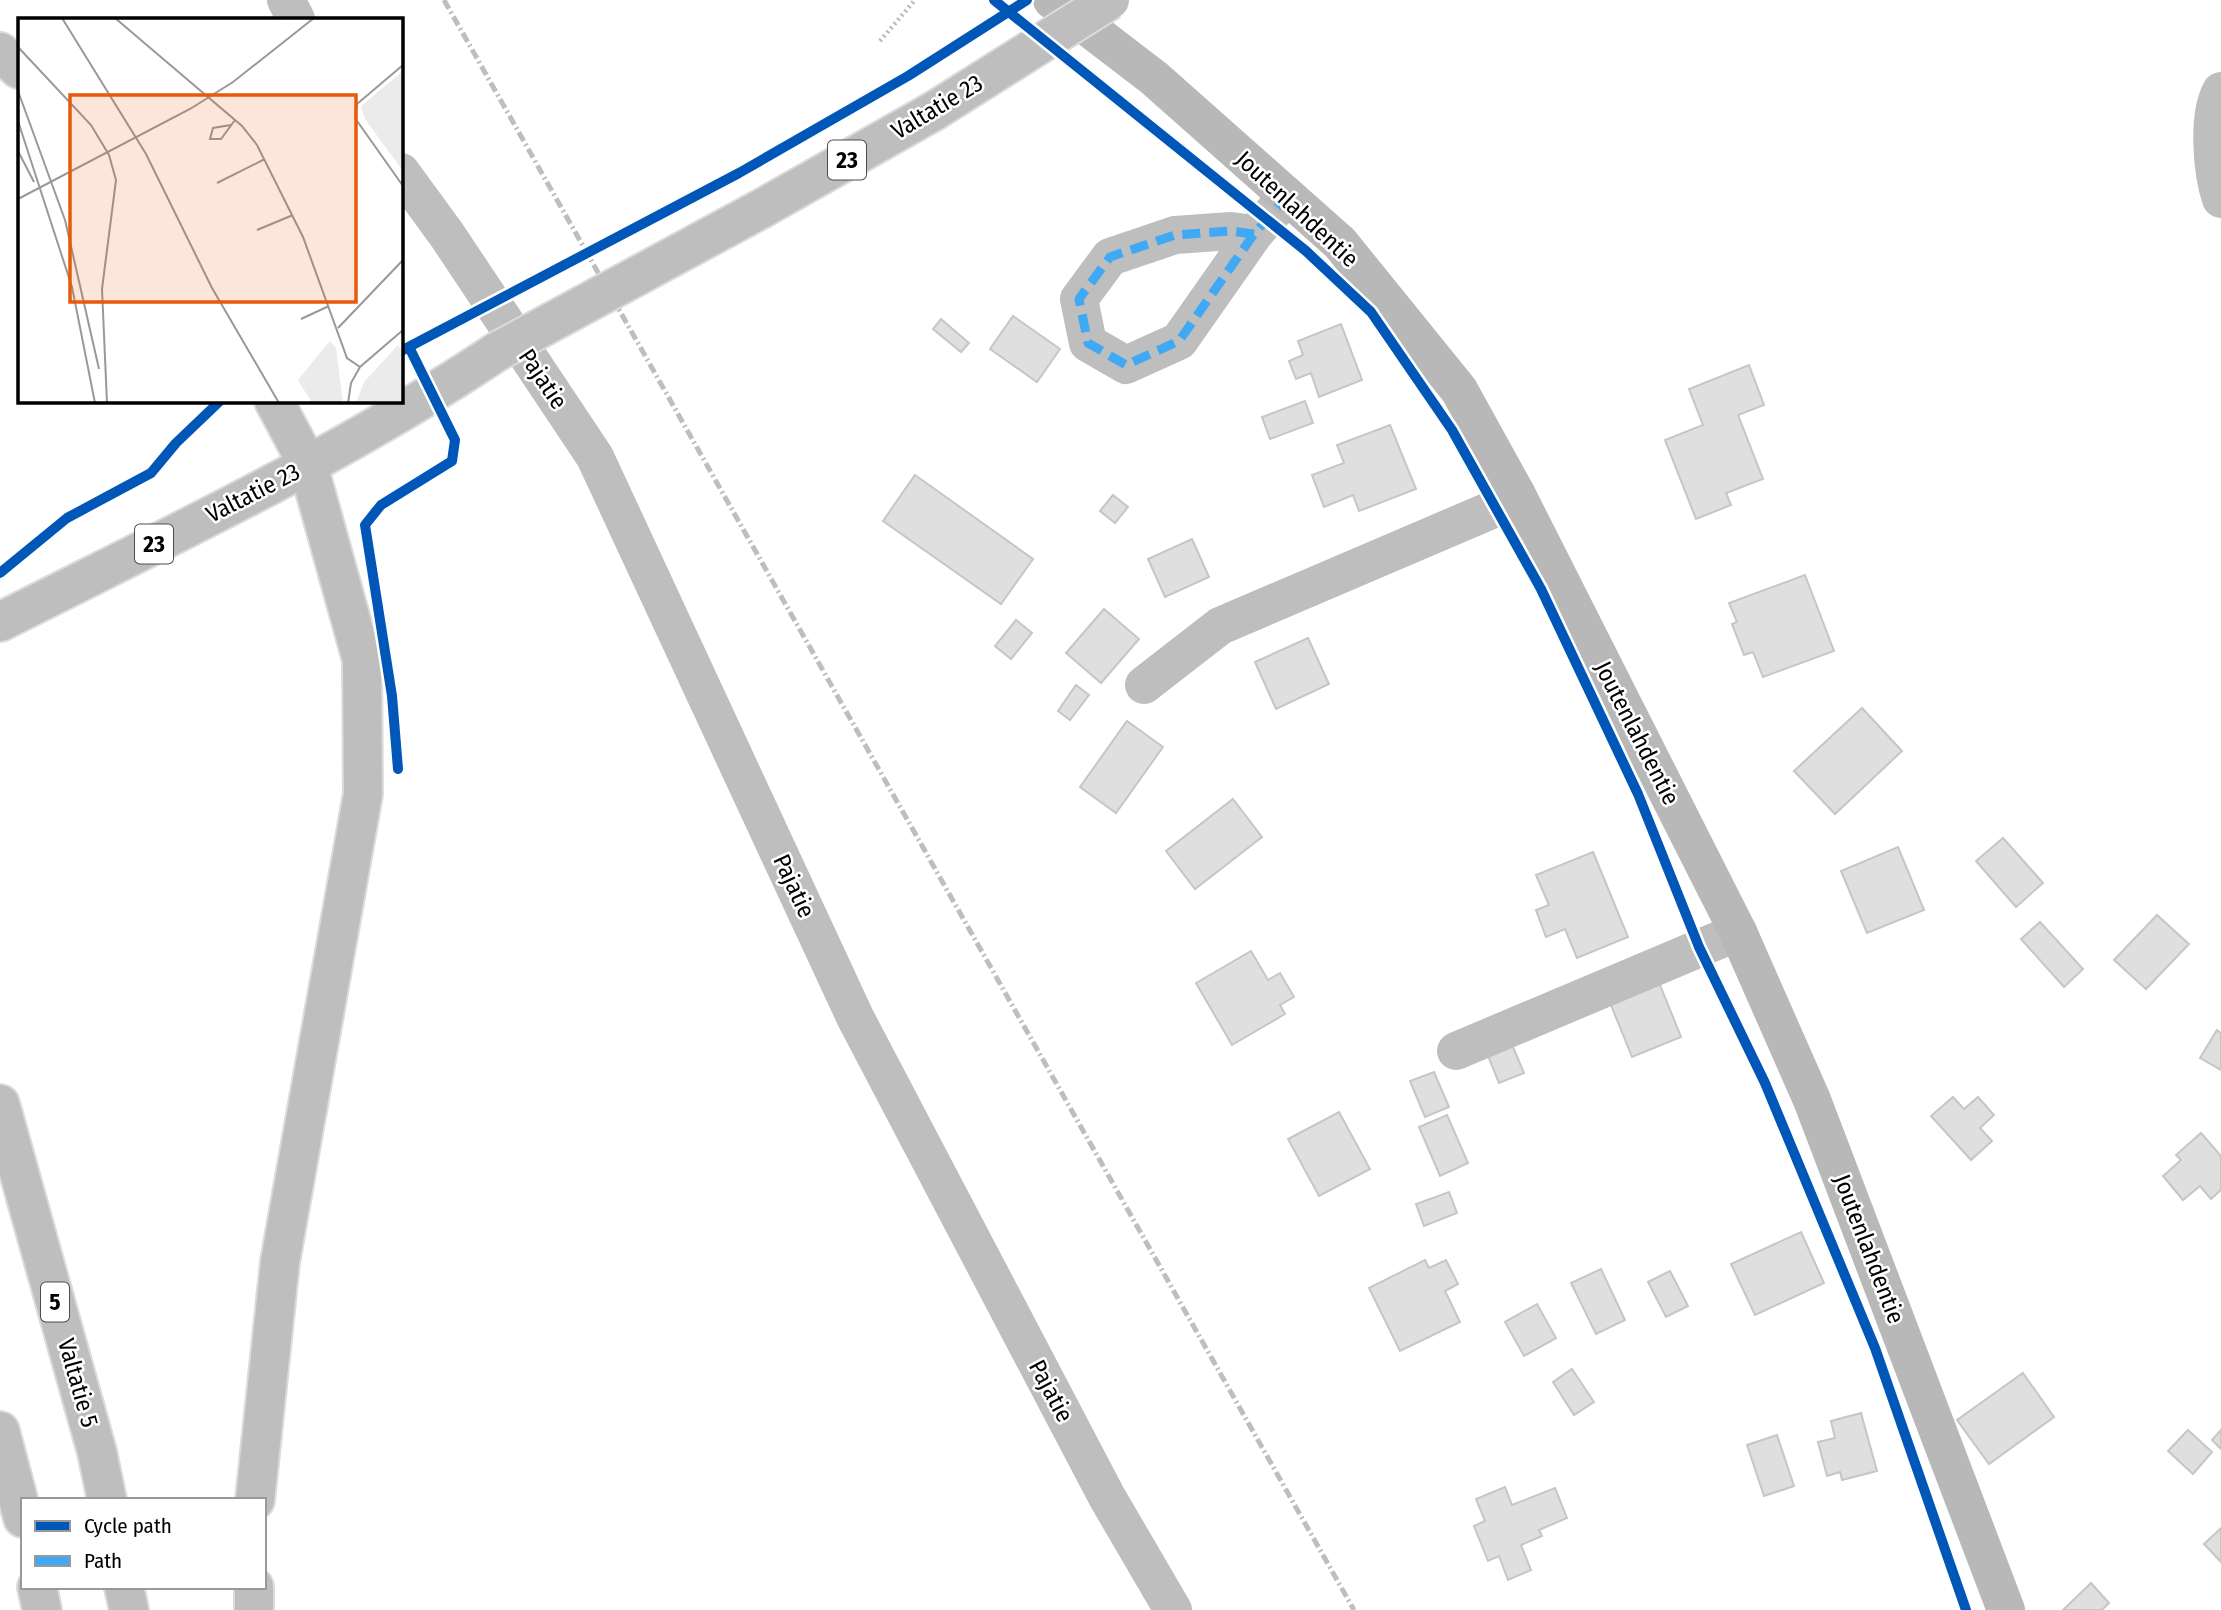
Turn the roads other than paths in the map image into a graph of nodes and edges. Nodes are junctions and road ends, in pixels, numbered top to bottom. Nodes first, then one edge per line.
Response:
1 (286, 0) edge
2 (1052, 0) edge
3 (1110, 0) edge
4 (295, 18) edge
5 (0, 52) edge
6 (18, 68) edge
7 (2221, 91) edge
8 (402, 173) edge
9 (1287, 196) junction
10 (2221, 199) edge
11 (1254, 234) dead end
12 (275, 402) edge
13 (308, 465) junction
14 (1517, 495) junction
15 (0, 622) edge
16 (1144, 685) dead end
17 (1738, 932) junction
18 (1456, 1051) dead end
19 (0, 1104) edge
20 (0, 1431) edge
21 (107, 1498) edge
22 (255, 1498) edge
23 (21, 1510) edge
24 (37, 1589) edge
25 (124, 1589) edge
26 (254, 1589) edge
27 (42, 1610) edge
28 (129, 1610) edge
29 (254, 1610) edge
30 (1173, 1610) edge
31 (2006, 1610) edge

1 - 4 main road
2 - 9 street, Joutenlahdentie
3 - 13 main road, Valtatie 23 / 23, bridge
5 - 6 main road
7 - 10 main road
8 - 30 main road, Pajatie
9 - 11 main road
9 - 14 street, Joutenlahdentie
12 - 13 main road
13 - 15 main road, Valtatie 23 / 23
13 - 22 main road
14 - 16 main road
14 - 17 street, Joutenlahdentie
17 - 18 main road
17 - 31 street, Joutenlahdentie
19 - 21 main road, Valtatie 5 / 5
20 - 23 main road
24 - 27 main road
25 - 28 main road
26 - 29 main road

